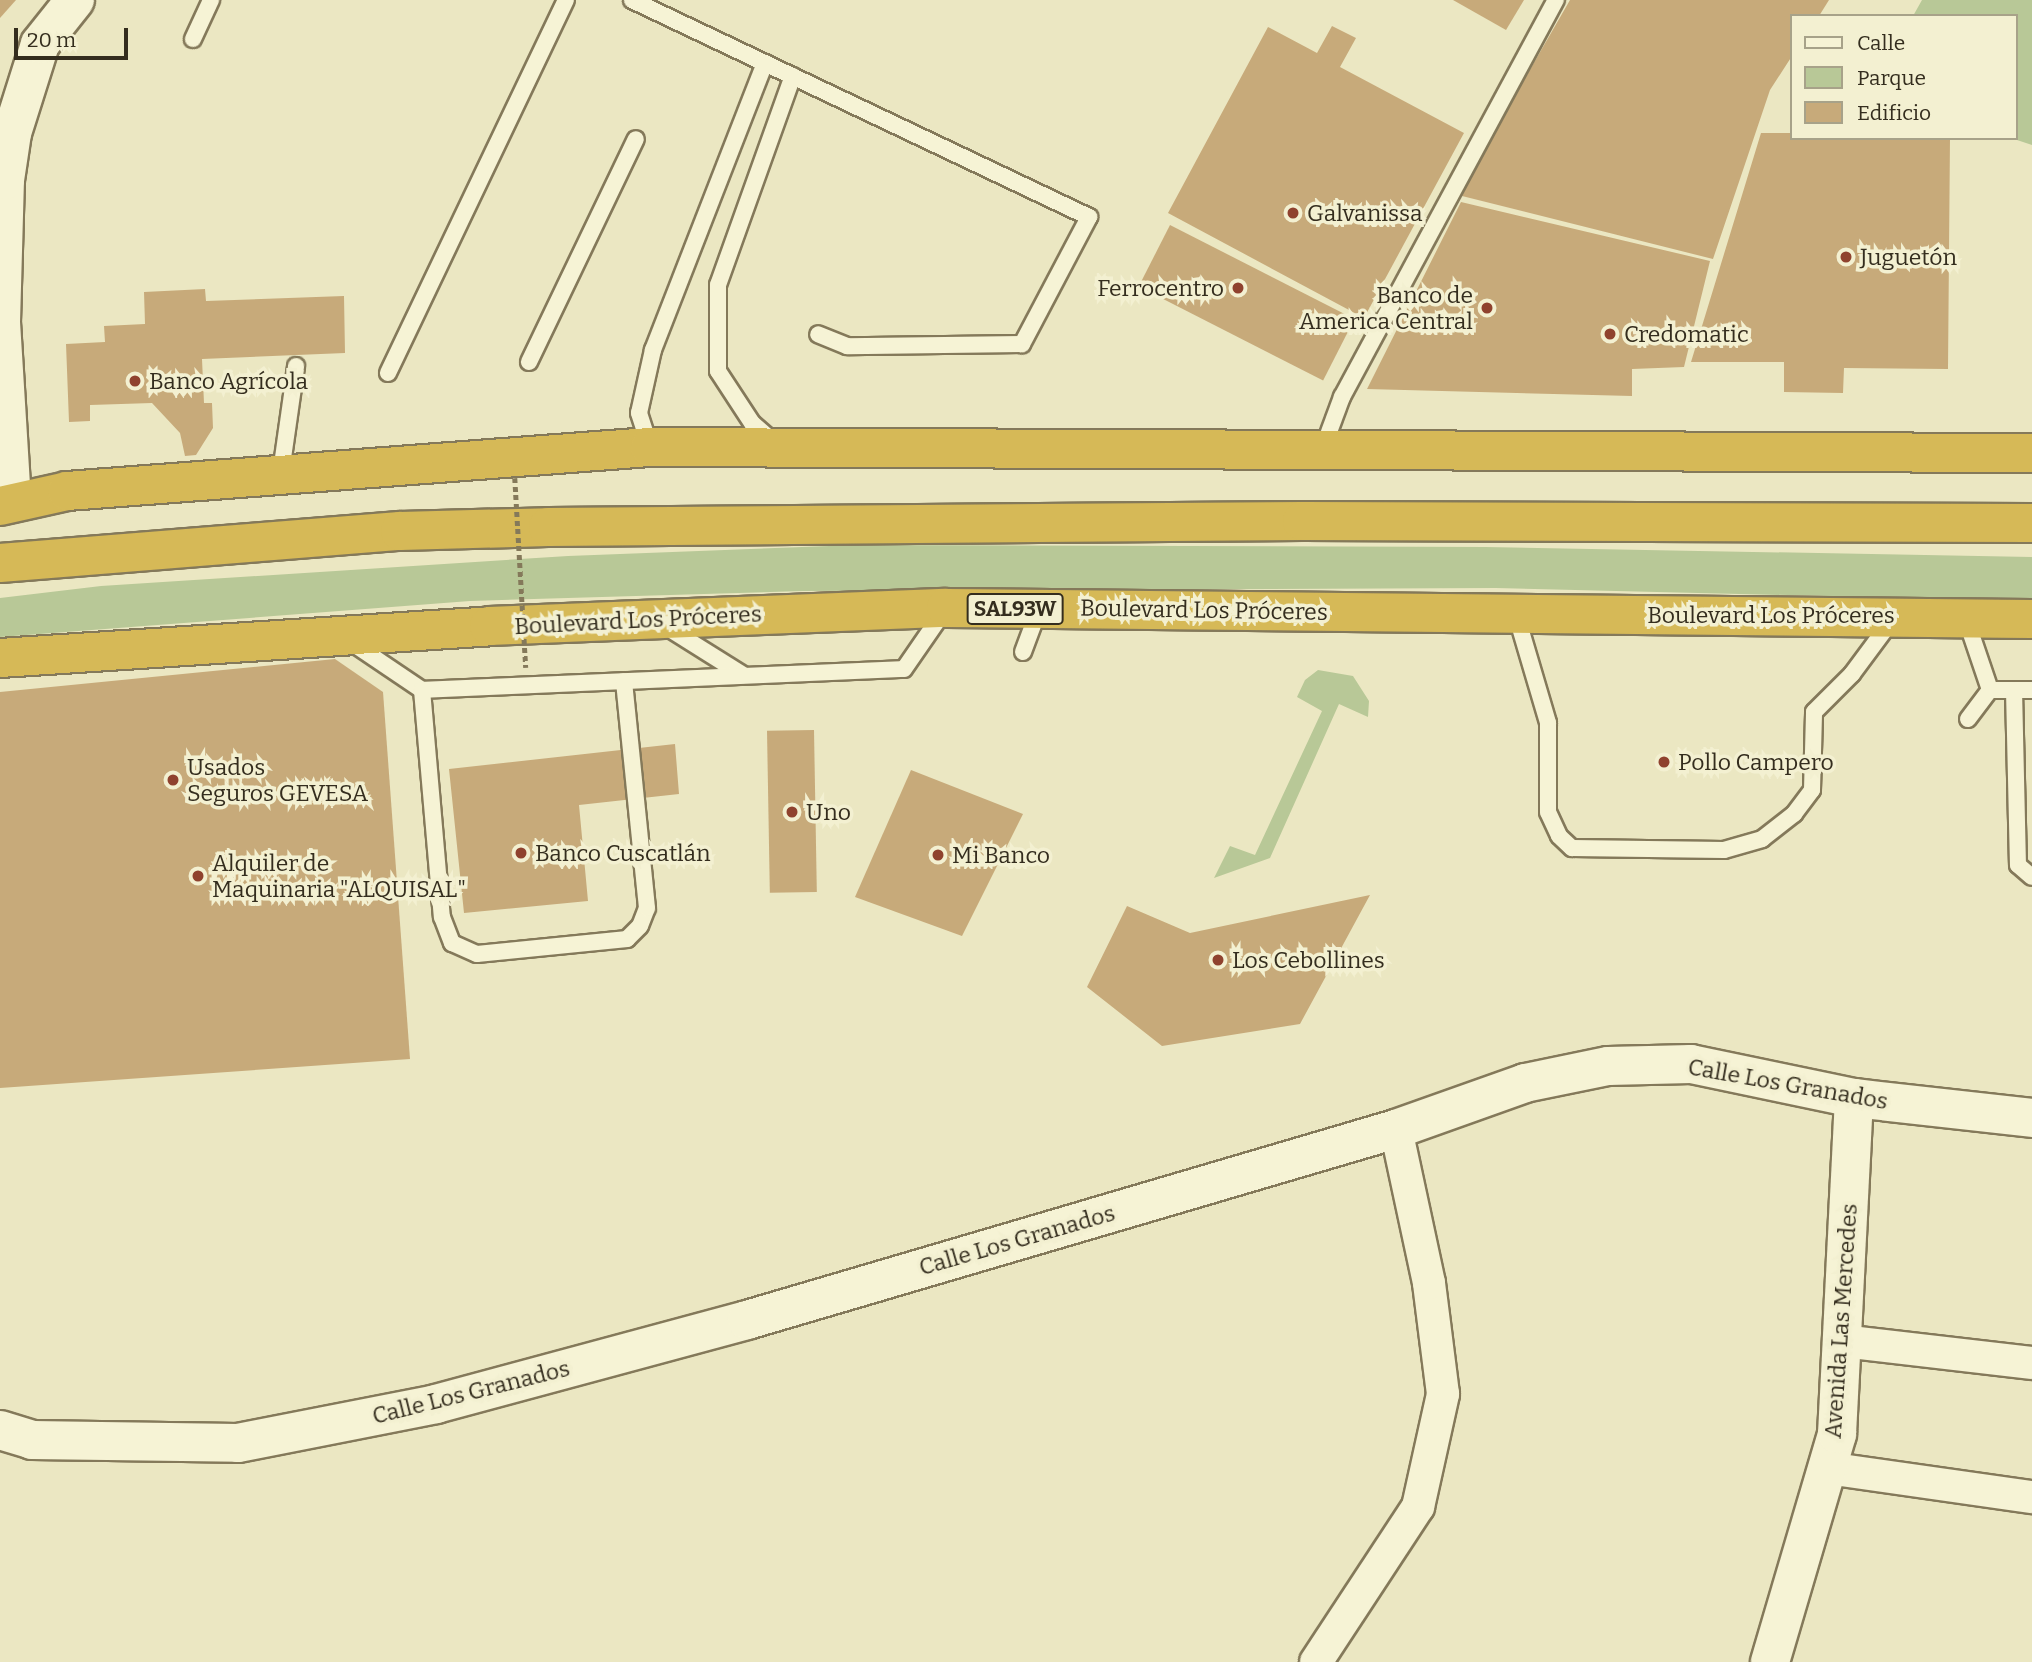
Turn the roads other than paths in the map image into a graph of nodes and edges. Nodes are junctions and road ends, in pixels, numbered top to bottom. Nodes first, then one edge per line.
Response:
1 (75, 0) edge
2 (211, 0) edge
3 (566, 0) edge
4 (632, 0) edge
5 (1556, 0) edge
6 (193, 38) dead end
7 (765, 63) junction
8 (793, 76) junction
9 (636, 139) dead end
10 (818, 334) dead end
11 (529, 362) dead end
12 (296, 366) dead end
13 (388, 373) dead end
14 (650, 447) junction
15 (780, 447) junction
16 (1321, 453) junction
17 (2023, 457) edge
18 (281, 472) junction
19 (6, 504) edge
20 (2032, 523) edge
21 (0, 563) edge
22 (946, 608) junction
23 (1039, 609) junction
24 (1516, 614) junction
25 (1896, 615) junction
26 (1966, 617) junction
27 (2032, 619) edge
28 (657, 621) junction
29 (344, 636) junction
30 (1023, 652) dead end
31 (0, 658) edge
32 (743, 676) junction
33 (624, 681) junction
34 (422, 690) junction
35 (1990, 690) junction
36 (2014, 690) junction
37 (2032, 690) edge
38 (1968, 719) dead end
39 (2032, 877) edge
40 (1854, 1098) junction
41 (2032, 1118) edge
42 (1396, 1129) junction
43 (1842, 1341) junction
44 (2032, 1363) edge
45 (0, 1430) edge
46 (1827, 1468) junction
47 (2032, 1497) edge
48 (1316, 1662) edge
49 (1770, 1662) edge

1 - 19 street
2 - 6 lane
3 - 13 lane
4 - 7 lane
5 - 16 lane
7 - 8 lane
7 - 14 lane
8 - 10 lane
8 - 15 lane
9 - 11 lane
12 - 18 lane
14 - 15 highway
14 - 18 highway
15 - 16 highway
16 - 17 highway
18 - 19 highway
20 - 21 highway
22 - 23 highway, Boulevard Los Próceres / SAL93W
22 - 28 highway, Boulevard Los Próceres / SAL93W
22 - 32 lane
23 - 24 highway, Boulevard Los Próceres / SAL93W
23 - 30 lane
24 - 25 highway, Boulevard Los Próceres / SAL93W
24 - 25 lane
25 - 26 highway, Boulevard Los Próceres / SAL93W
26 - 27 highway, Boulevard Los Próceres / SAL93W
26 - 35 lane
28 - 29 highway, Boulevard Los Próceres / SAL93W
28 - 32 lane
29 - 31 highway, Boulevard Los Próceres / SAL93W
29 - 34 lane
32 - 33 lane
33 - 34 lane
33 - 34 lane
35 - 36 lane
35 - 38 lane
36 - 37 lane
36 - 39 lane
40 - 41 street, Calle Los Granados
40 - 42 street, Calle Los Granados
40 - 43 street, Avenida Las Mercedes
42 - 45 street, Calle Los Granados
42 - 48 street
43 - 44 street
43 - 46 street, Avenida Las Mercedes
46 - 47 street
46 - 49 street, Avenida Las Mercedes

